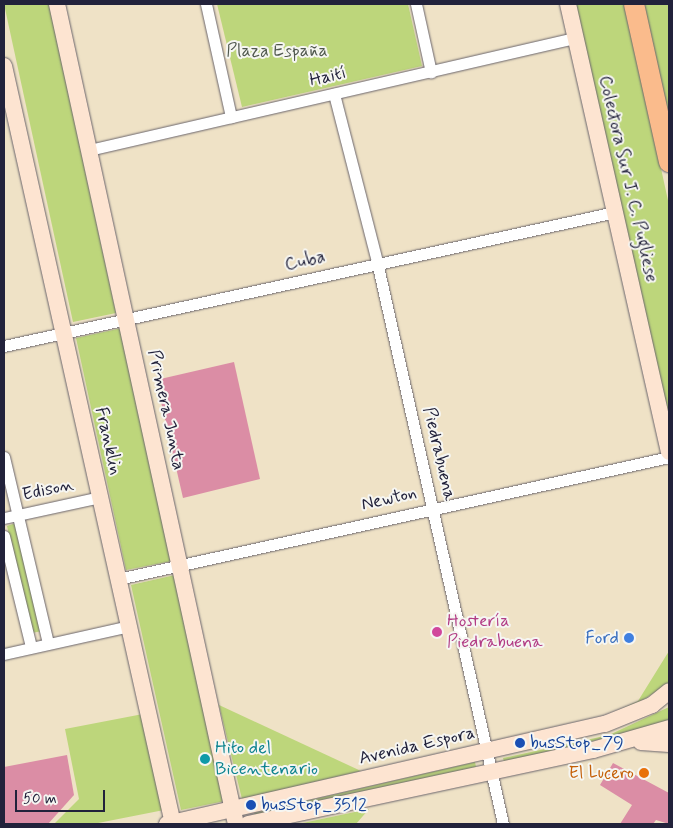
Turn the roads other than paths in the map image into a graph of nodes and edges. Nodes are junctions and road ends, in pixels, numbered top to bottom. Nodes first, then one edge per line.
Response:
1 (56, 4) edge
2 (206, 4) edge
3 (416, 4) edge
4 (568, 4) edge
5 (634, 4) edge
6 (576, 38) junction
7 (431, 72) junction
8 (5, 74) edge
9 (334, 94) junction
10 (230, 117) junction
11 (88, 150) junction
12 (669, 162) edge
13 (615, 212) junction
14 (378, 262) junction
15 (126, 321) junction
16 (63, 333) junction
17 (4, 346) edge
18 (669, 452) edge
19 (4, 457) edge
20 (669, 457) edge
21 (100, 497) junction
22 (433, 507) junction
23 (17, 515) junction
24 (4, 518) edge
25 (4, 536) edge
26 (180, 566) junction
27 (118, 579) junction
28 (129, 626) junction
29 (48, 643) junction
30 (31, 647) junction
31 (4, 654) edge
32 (669, 691) edge
33 (669, 728) edge
34 (669, 744) edge
35 (614, 745) junction
36 (487, 750) junction
37 (492, 773) junction
38 (234, 817) edge
39 (171, 824) edge
40 (248, 824) edge
41 (503, 824) edge

1 - 11 street, Primera Junta
2 - 10 street
3 - 7 street
4 - 6 street, Colectora Sur J. C. Pugliese
5 - 12 highway
6 - 7 street, Haití
6 - 13 street, Colectora Sur J. C. Pugliese
7 - 9 street, Haití
8 - 16 street, Franklin
9 - 10 street, Haití
9 - 14 street, Piedrabuena
10 - 11 street, Haití
11 - 15 street, Primera Junta
13 - 14 street, Cuba
13 - 18 street, Colectora Sur J. C. Pugliese
14 - 15 street, Cuba
14 - 22 street, Piedrabuena
15 - 16 street, Cuba
15 - 26 street, Primera Junta
16 - 17 street, Cuba
16 - 21 street, Franklin
19 - 23 street
20 - 22 street, Newton
21 - 23 street, Edison
21 - 27 street, Franklin
22 - 26 street, Newton
22 - 36 street, Piedrabuena
23 - 24 street, Edison
23 - 29 street
25 - 30 street
26 - 27 street, Newton
26 - 38 street, Primera Junta
27 - 28 street, Franklin
28 - 29 street
28 - 39 street, Franklin
29 - 30 street
30 - 31 street
32 - 36 street, Avenida Espora
33 - 35 street
34 - 35 street
35 - 37 street
36 - 37 street, Piedrabuena
36 - 38 street, Avenida Espora
37 - 40 street
37 - 41 street, Piedrabuena
38 - 39 street, Avenida Espora

